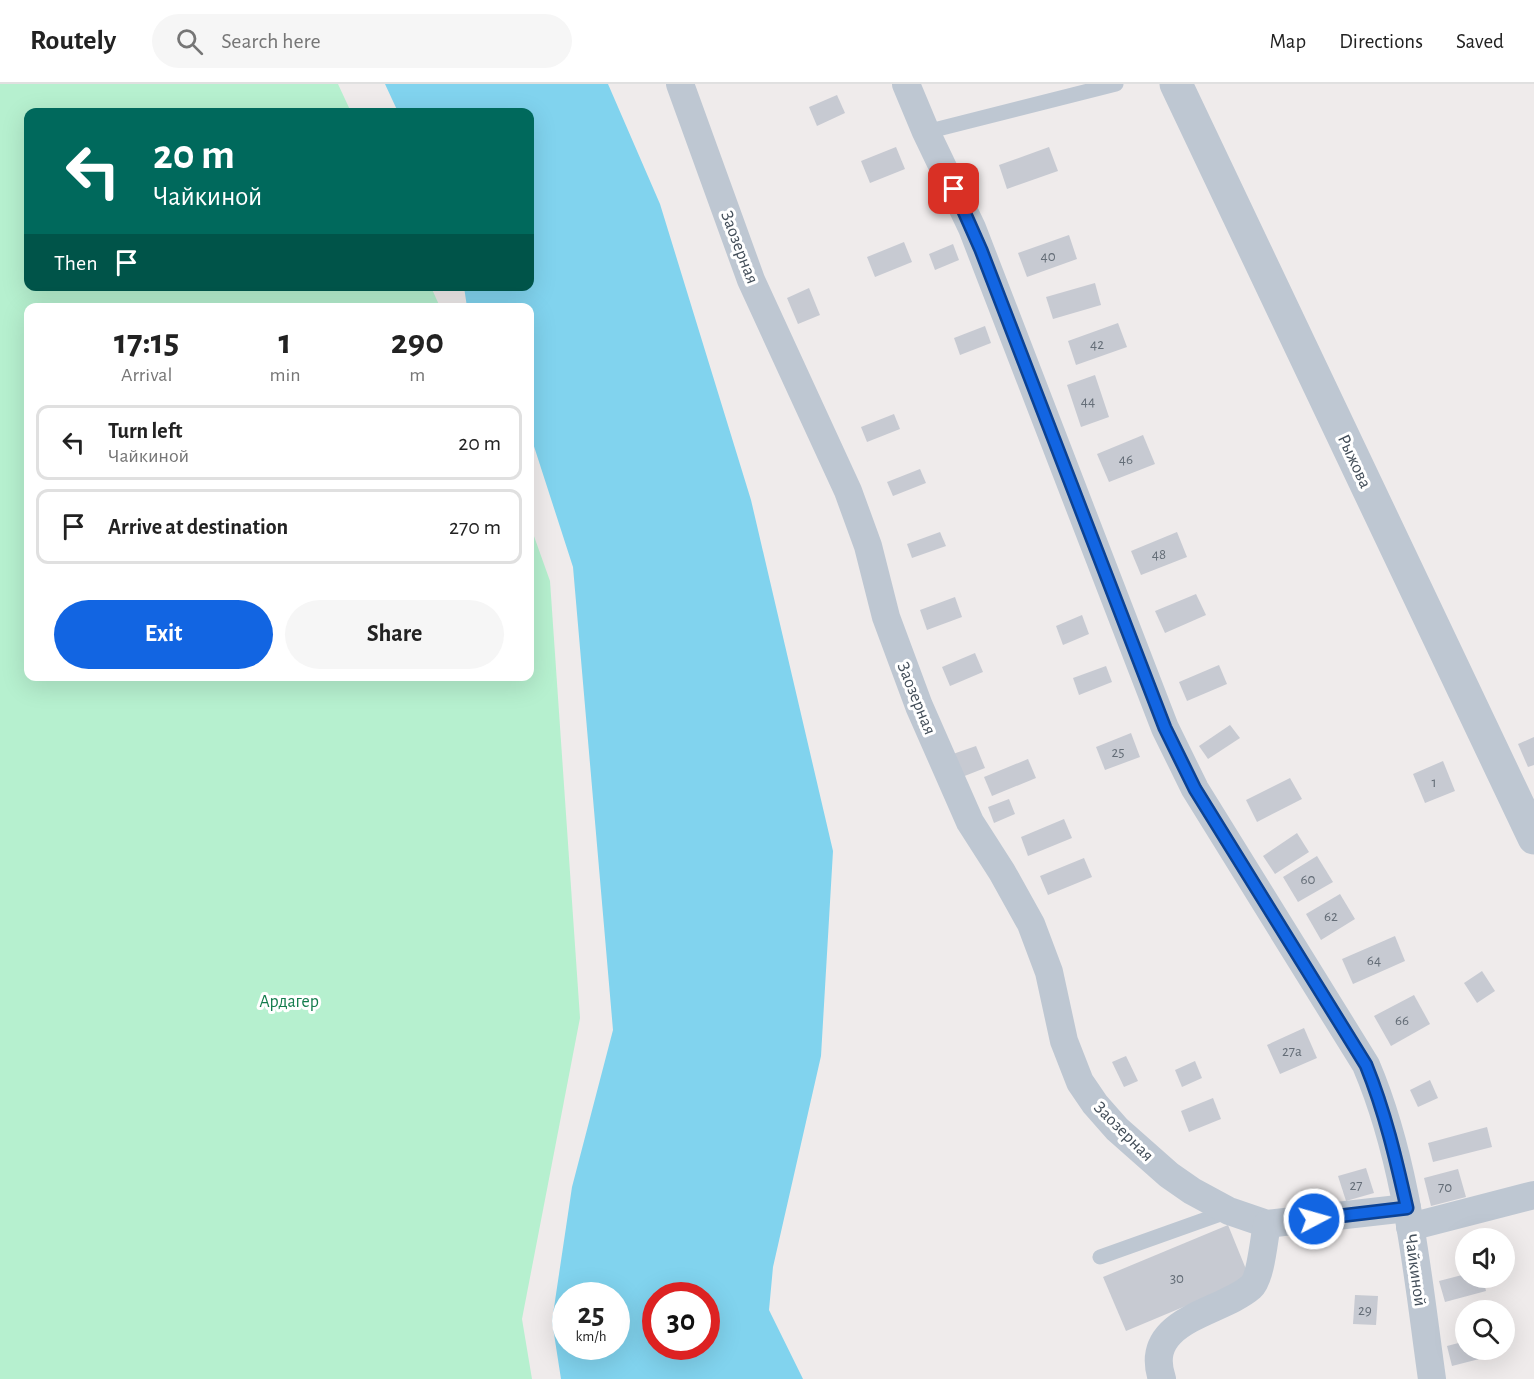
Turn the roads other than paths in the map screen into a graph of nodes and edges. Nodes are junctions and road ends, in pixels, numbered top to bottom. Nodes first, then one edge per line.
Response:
1 (680, 84) edge
2 (906, 84) edge
3 (1116, 84) edge
4 (1176, 84) edge
5 (926, 132) junction
6 (1534, 838) edge
7 (1534, 1195) edge
8 (1229, 1211) junction
9 (1409, 1217) junction
10 (1267, 1224) junction
11 (1100, 1257) dead end
12 (1162, 1379) edge
13 (1432, 1379) edge

1 - 8 street, Заозерная
2 - 5 street, Чайкиной
3 - 5 lane
4 - 6 street, Рыжова
5 - 9 street, Чайкиной
7 - 9 street, Заозерная
8 - 10 street, Заозерная
8 - 11 lane
9 - 10 street, Заозерная
9 - 13 street, Чайкиной
10 - 12 street

